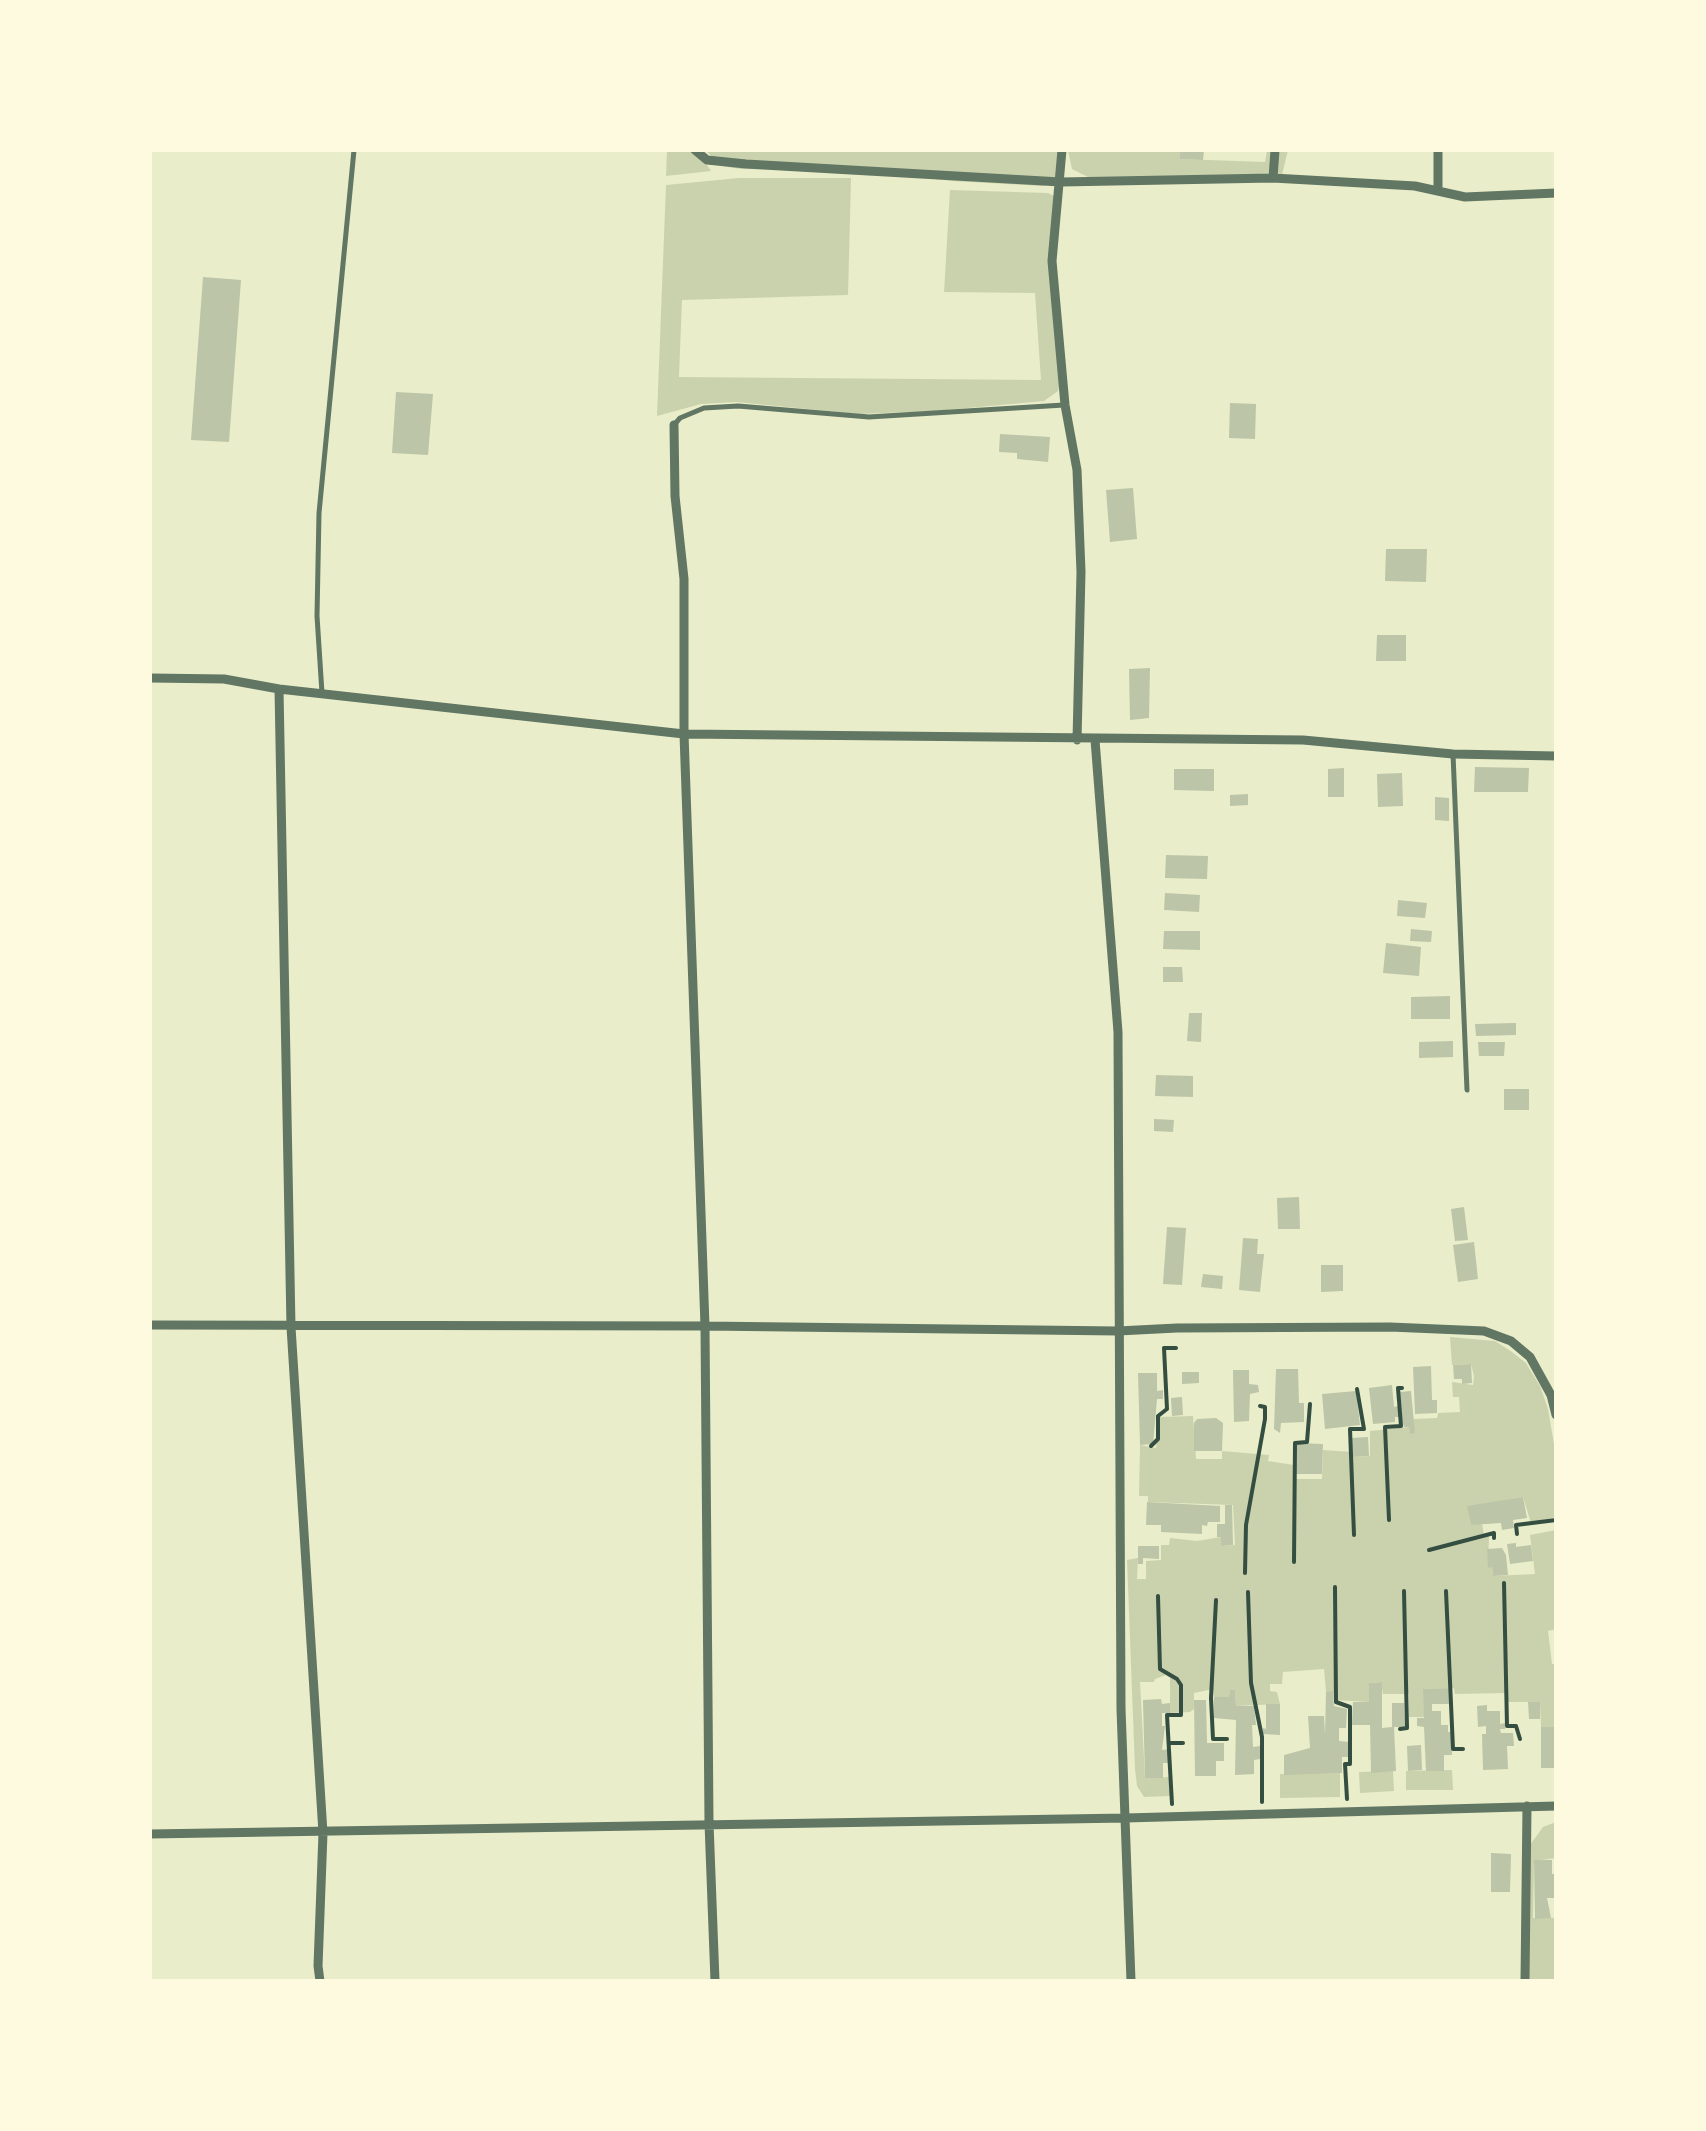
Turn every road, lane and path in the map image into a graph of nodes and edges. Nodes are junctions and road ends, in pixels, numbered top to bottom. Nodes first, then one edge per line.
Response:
1 (354, 150) edge
2 (695, 150) edge
3 (1062, 150) edge
4 (1275, 150) edge
5 (1438, 150) edge
6 (1273, 178) junction
7 (1061, 182) junction
8 (1438, 191) junction
9 (1556, 193) edge
10 (1065, 405) junction
11 (674, 425) joint
12 (150, 678) edge
13 (279, 688) junction
14 (322, 693) junction
15 (684, 734) junction
16 (1077, 740) junction
17 (1095, 740) junction
18 (1454, 754) junction
19 (1556, 756) edge
20 (1466, 1090) dead end
21 (150, 1325) edge
22 (705, 1326) junction
23 (291, 1328) junction
24 (1118, 1331) junction
25 (1176, 1348) dead end
26 (1402, 1388) dead end
27 (1358, 1389) dead end
28 (1310, 1404) dead end
29 (1260, 1406) dead end
30 (1556, 1414) edge
31 (1151, 1446) dead end
32 (1389, 1520) dead end
33 (1556, 1520) edge
34 (1517, 1534) dead end
35 (1354, 1536) dead end
36 (1494, 1538) dead end
37 (1429, 1550) dead end
38 (1294, 1562) dead end
39 (1245, 1573) dead end
40 (1504, 1583) dead end
41 (1335, 1587) dead end
42 (1404, 1591) dead end
43 (1248, 1592) dead end
44 (1446, 1592) dead end
45 (1158, 1596) dead end
46 (1216, 1600) dead end
47 (1400, 1728) dead end
48 (1226, 1739) dead end
49 (1520, 1739) dead end
50 (1170, 1743) junction
51 (1183, 1743) dead end
52 (1462, 1749) dead end
53 (1346, 1799) dead end
54 (1262, 1802) dead end
55 (1172, 1804) dead end
56 (1527, 1806) junction
57 (1556, 1806) edge
58 (1126, 1818) junction
59 (710, 1823) junction
60 (323, 1833) junction
61 (150, 1834) edge
62 (320, 1981) edge
63 (715, 1981) edge
64 (1131, 1981) edge
65 (1525, 1981) edge

1 - 14 lane
2 - 7 street
3 - 7 street
4 - 6 street
5 - 8 street
6 - 7 street
6 - 8 street
7 - 10 street
8 - 9 street
10 - 11 lane
10 - 16 street
11 - 15 street
12 - 13 street
13 - 14 street
13 - 23 street
14 - 15 street
15 - 16 street
15 - 22 street
16 - 17 street
17 - 18 street
17 - 24 street
18 - 19 street
18 - 20 lane
21 - 23 street
22 - 23 street
22 - 24 street
22 - 59 street
23 - 60 street
24 - 30 street
24 - 58 street
25 - 31 path
26 - 32 path
27 - 35 path
28 - 38 path
29 - 39 path
33 - 34 path
36 - 37 path
40 - 49 path
41 - 53 path
42 - 47 path
43 - 54 path
44 - 52 path
45 - 50 path
46 - 48 path
50 - 51 path
50 - 55 path
56 - 57 street
56 - 58 street
56 - 65 street
58 - 59 street
58 - 64 street
59 - 60 street
59 - 63 street
60 - 61 street
60 - 62 street

